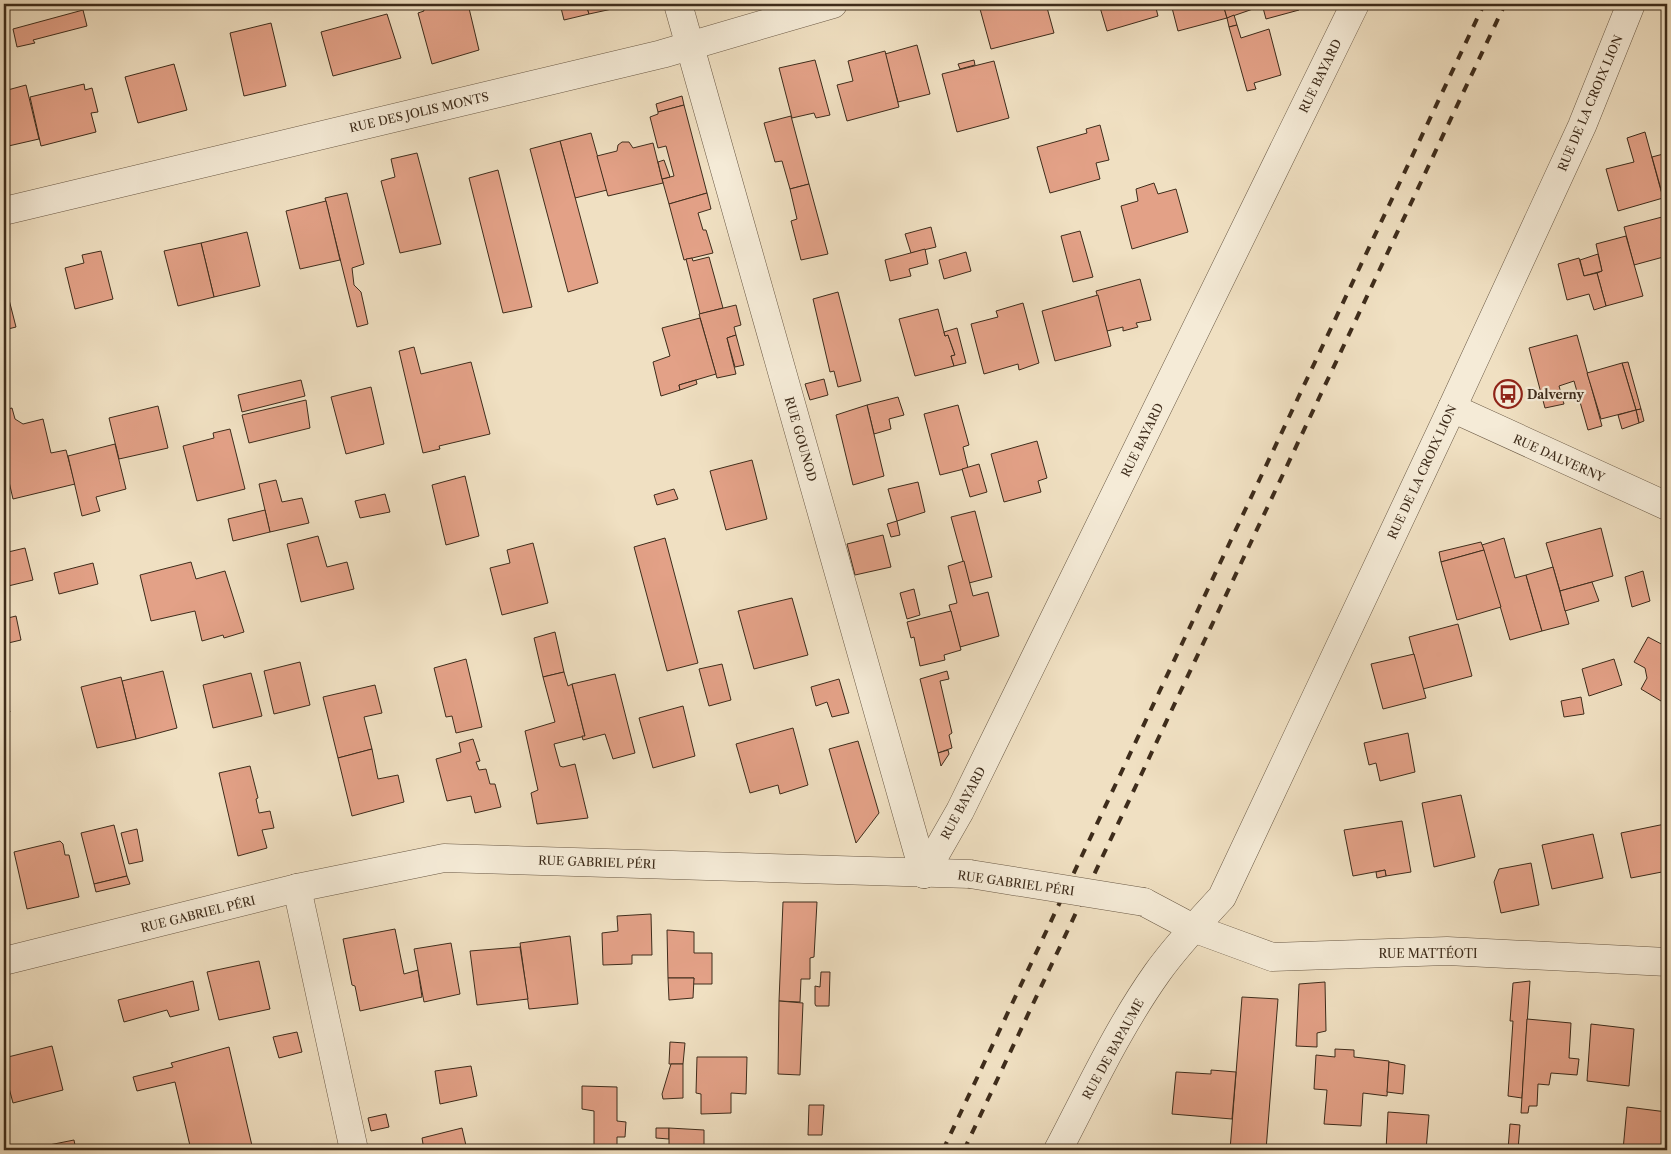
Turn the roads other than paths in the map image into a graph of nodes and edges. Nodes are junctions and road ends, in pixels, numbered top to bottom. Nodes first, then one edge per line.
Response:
1 (678, 4) edge
2 (833, 4) edge
3 (1356, 4) edge
4 (1631, 4) edge
5 (691, 46) junction
6 (4, 212) edge
7 (1452, 408) junction
8 (1667, 506) edge
9 (924, 874) junction
10 (297, 888) junction
11 (1193, 928) junction
12 (4, 961) edge
13 (1667, 962) edge
14 (354, 1150) edge
15 (1058, 1150) edge

1 - 5 street, RUE GOUNOD
2 - 5 street, RUE DES JOLIS MONTS
3 - 9 street, RUE BAYARD
4 - 7 street, RUE DE LA CROIX LION
5 - 6 street, RUE DES JOLIS MONTS
5 - 9 street, RUE GOUNOD
7 - 8 street, RUE DALVERNY
7 - 11 street, RUE DE LA CROIX LION
9 - 10 street, RUE GABRIEL PÉRI
9 - 11 street, RUE GABRIEL PÉRI, bridge
10 - 12 street, RUE GABRIEL PÉRI
10 - 14 street
11 - 13 street, RUE MATTÉOTI
11 - 15 street, RUE DE BAPAUME

